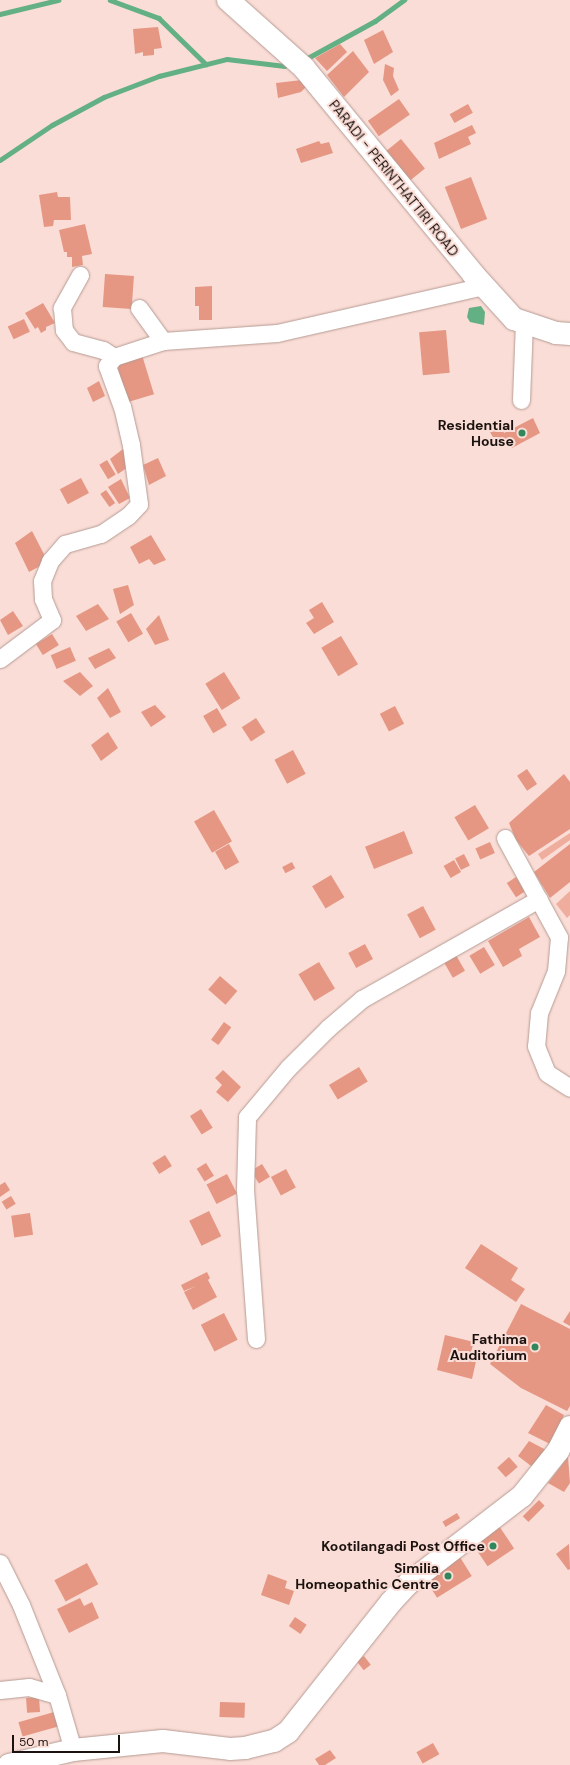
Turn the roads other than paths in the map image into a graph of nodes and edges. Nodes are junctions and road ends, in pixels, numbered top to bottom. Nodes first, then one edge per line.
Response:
1 (228, 0) edge
2 (80, 275) dead end
3 (484, 286) junction
4 (139, 308) dead end
5 (524, 322) junction
6 (570, 334) edge
7 (163, 340) junction
8 (114, 357) junction
9 (521, 400) dead end
10 (0, 658) edge
11 (505, 838) dead end
12 (539, 899) junction
13 (570, 1088) edge
14 (256, 1339) dead end
15 (570, 1427) edge
16 (0, 1563) edge
17 (0, 1690) edge
18 (57, 1696) junction
19 (73, 1750) junction
20 (9, 1765) edge

1 - 3 main road, PARADI - PERINTHATTIRI ROAD
2 - 8 street
3 - 5 main road, PARADI - PERINTHATTIRI ROAD
3 - 7 street
4 - 7 street
5 - 6 main road, PARADI - PERINTHATTIRI ROAD
5 - 9 street
7 - 8 street
8 - 10 street
11 - 12 street
12 - 13 street
12 - 14 street
15 - 19 main road
16 - 18 street
17 - 18 street
18 - 19 street
19 - 20 main road

